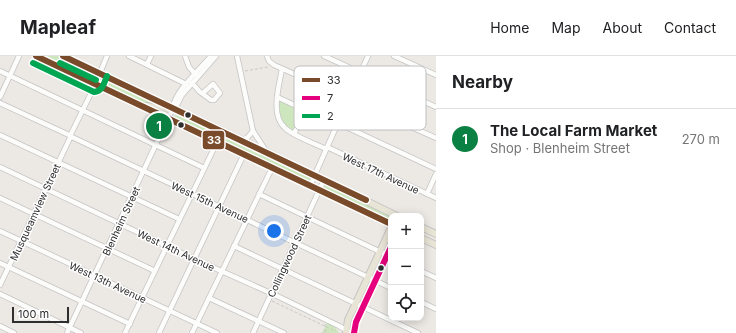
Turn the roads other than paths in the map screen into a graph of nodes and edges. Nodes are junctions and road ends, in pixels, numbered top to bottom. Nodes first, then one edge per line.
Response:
1 (19, 56) edge
2 (36, 56) edge
3 (63, 56) edge
4 (107, 56) edge
5 (129, 56) edge
6 (151, 56) edge
7 (185, 56) edge
8 (211, 56) edge
9 (216, 56) edge
10 (237, 56) edge
11 (267, 56) edge
12 (324, 56) edge
13 (368, 56) edge
14 (394, 56) edge
15 (147, 64) junction
16 (345, 66) edge
17 (363, 66) edge
18 (416, 66) edge
19 (282, 69) junction
20 (426, 70) edge
21 (0, 71) edge
22 (99, 73) junction
23 (294, 74) edge
24 (197, 75) junction
25 (436, 75) edge
26 (10, 76) junction
27 (192, 83) junction
28 (95, 84) junction
29 (186, 84) junction
30 (203, 93) dead end
31 (0, 96) edge
32 (276, 97) junction
33 (0, 103) edge
34 (426, 103) edge
35 (140, 105) junction
36 (294, 106) edge
37 (436, 107) edge
38 (173, 108) junction
39 (83, 110) junction
40 (168, 119) junction
41 (296, 130) edge
42 (334, 130) edge
43 (350, 130) edge
44 (418, 130) edge
45 (253, 131) junction
46 (294, 134) junction
47 (0, 135) edge
48 (70, 136) junction
49 (436, 138) edge
50 (241, 140) junction
51 (217, 142) junction
52 (156, 145) junction
53 (326, 148) junction
54 (267, 152) junction
55 (244, 154) junction
56 (58, 162) junction
57 (0, 167) edge
58 (204, 168) junction
59 (272, 168) junction
60 (436, 169) edge
61 (144, 171) junction
62 (436, 174) edge
63 (315, 175) junction
64 (324, 180) junction
65 (310, 186) junction
66 (46, 188) junction
67 (320, 190) junction
68 (192, 194) junction
69 (259, 194) junction
70 (427, 194) junction
71 (132, 197) junction
72 (0, 198) edge
73 (436, 198) edge
74 (219, 207) junction
75 (391, 213) edge
76 (34, 214) junction
77 (307, 217) junction
78 (179, 220) junction
79 (247, 220) junction
80 (119, 223) junction
81 (388, 223) edge
82 (424, 228) edge
83 (0, 231) edge
84 (436, 234) edge
85 (388, 235) edge
86 (424, 239) edge
87 (21, 241) junction
88 (295, 243) junction
89 (435, 243) edge
90 (167, 246) junction
91 (234, 246) junction
92 (107, 249) junction
93 (380, 252) junction
94 (388, 256) edge
95 (194, 259) junction
96 (0, 263) edge
97 (9, 267) junction
98 (283, 269) junction
99 (155, 271) junction
100 (222, 271) junction
101 (424, 272) edge
102 (95, 275) junction
103 (367, 277) junction
104 (436, 278) edge
105 (0, 285) edge
106 (388, 287) edge
107 (0, 294) edge
108 (271, 294) junction
109 (142, 298) junction
110 (210, 298) junction
111 (82, 302) junction
112 (355, 303) junction
113 (424, 303) edge
114 (436, 309) edge
115 (170, 311) junction
116 (258, 321) junction
117 (197, 323) junction
118 (130, 324) junction
119 (0, 326) edge
120 (70, 328) junction
121 (348, 332) edge
122 (14, 333) edge
123 (68, 333) edge
124 (81, 333) edge
125 (125, 333) edge
126 (159, 333) edge
127 (192, 333) edge
128 (217, 333) edge
129 (252, 333) edge
130 (284, 333) edge
131 (418, 333) edge

1 - 26 street
2 - 28 main road
3 - 22 main road
4 - 22 street, Musqueamview Street
5 - 15 street
6 - 15 street
7 - 24 street
8 - 24 street, Blenheim Street
9 - 24 street, Blenheim Street
10 - 45 street
11 - 19 street
12 - 16 street
13 - 17 street
14 - 18 street
15 - 29 street
19 - 23 street
19 - 32 street
20 - 25 street
21 - 26 street
22 - 28 street, Musqueamview Street
22 - 38 main road
24 - 27 street, Blenheim Street
24 - 29 street, Blenheim Street
26 - 31 street
26 - 39 street
27 - 30 street
27 - 38 street, Blenheim Street
28 - 35 main road
28 - 39 street, Musqueamview Street
29 - 38 street, Blenheim Street
32 - 36 street
32 - 46 street, West 17th Avenue
33 - 48 street, West 15th Avenue
34 - 37 street
35 - 38 main road
35 - 40 main road
38 - 40 street, Blenheim Street
38 - 50 main road
39 - 48 street, Musqueamview Street
39 - 52 street
40 - 51 main road
40 - 52 street, Blenheim Street
41 - 46 street
42 - 53 street
43 - 60 street
44 - 49 street
45 - 50 street
45 - 54 street
46 - 53 street, West 17th Avenue
47 - 56 street
48 - 56 street, Musqueamview Street
48 - 61 street, West 15th Avenue
50 - 54 main road
51 - 55 main road
51 - 58 street
52 - 58 street
52 - 61 street, Blenheim Street
53 - 63 street
53 - 70 street, West 17th Avenue
54 - 63 main road
55 - 59 main road
55 - 74 street
56 - 66 street, Musqueamview Street
56 - 71 street
57 - 66 street, West 14th Avenue
58 - 68 street
59 - 65 main road
59 - 69 street
61 - 68 street, West 15th Avenue
61 - 71 street, Blenheim Street
62 - 70 street
63 - 64 main road
63 - 65 street
64 - 67 street, Collingwood Street
64 - 75 main road
65 - 67 main road
66 - 76 street, Musqueamview Street
66 - 80 street, West 14th Avenue
67 - 77 street, Collingwood Street
67 - 81 main road
68 - 74 street, West 15th Avenue
68 - 78 street
69 - 77 street
69 - 79 street
70 - 73 street, West 17th Avenue
71 - 78 street
71 - 80 street, Blenheim Street
72 - 76 street
74 - 79 street, West 15th Avenue
74 - 95 street
76 - 87 street, Musqueamview Street
76 - 92 street
77 - 88 street, Collingwood Street
77 - 93 street
78 - 90 street
79 - 88 street, West 15th Avenue
79 - 91 street
80 - 90 street, West 14th Avenue
80 - 92 street, Blenheim Street
82 - 84 main road
83 - 87 street, West 13th Avenue
85 - 93 main road
86 - 89 main road
87 - 97 street, Musqueamview Street
87 - 102 street, West 13th Avenue
88 - 98 street, Collingwood Street
88 - 103 street, West 15th Avenue
90 - 95 street, West 14th Avenue
90 - 99 street
91 - 98 street
91 - 100 street
92 - 99 street
92 - 102 street, Blenheim Street
93 - 94 street
93 - 103 main road
95 - 100 street, West 14th Avenue
95 - 115 street
96 - 97 street
97 - 105 street, Musqueamview Street
97 - 111 street
98 - 108 street, Collingwood Street
98 - 112 street
99 - 109 street
100 - 108 street, West 14th Avenue
100 - 110 street
101 - 104 street
102 - 109 street, West 13th Avenue
102 - 111 street, Blenheim Street
103 - 106 street, West 15th Avenue
103 - 112 main road
107 - 120 street
108 - 116 street, Collingwood Street
108 - 121 street, West 14th Avenue
109 - 115 street, West 13th Avenue
109 - 118 street
110 - 116 street
110 - 117 street
111 - 118 street
111 - 120 street, Blenheim Street
112 - 121 main road
112 - 131 street
113 - 114 street
115 - 117 street, West 13th Avenue
115 - 126 street
116 - 129 street, Collingwood Street
116 - 130 street
117 - 127 street
117 - 128 street, West 13th Avenue
118 - 125 street
119 - 122 street
120 - 123 street, Blenheim Street
120 - 124 street

